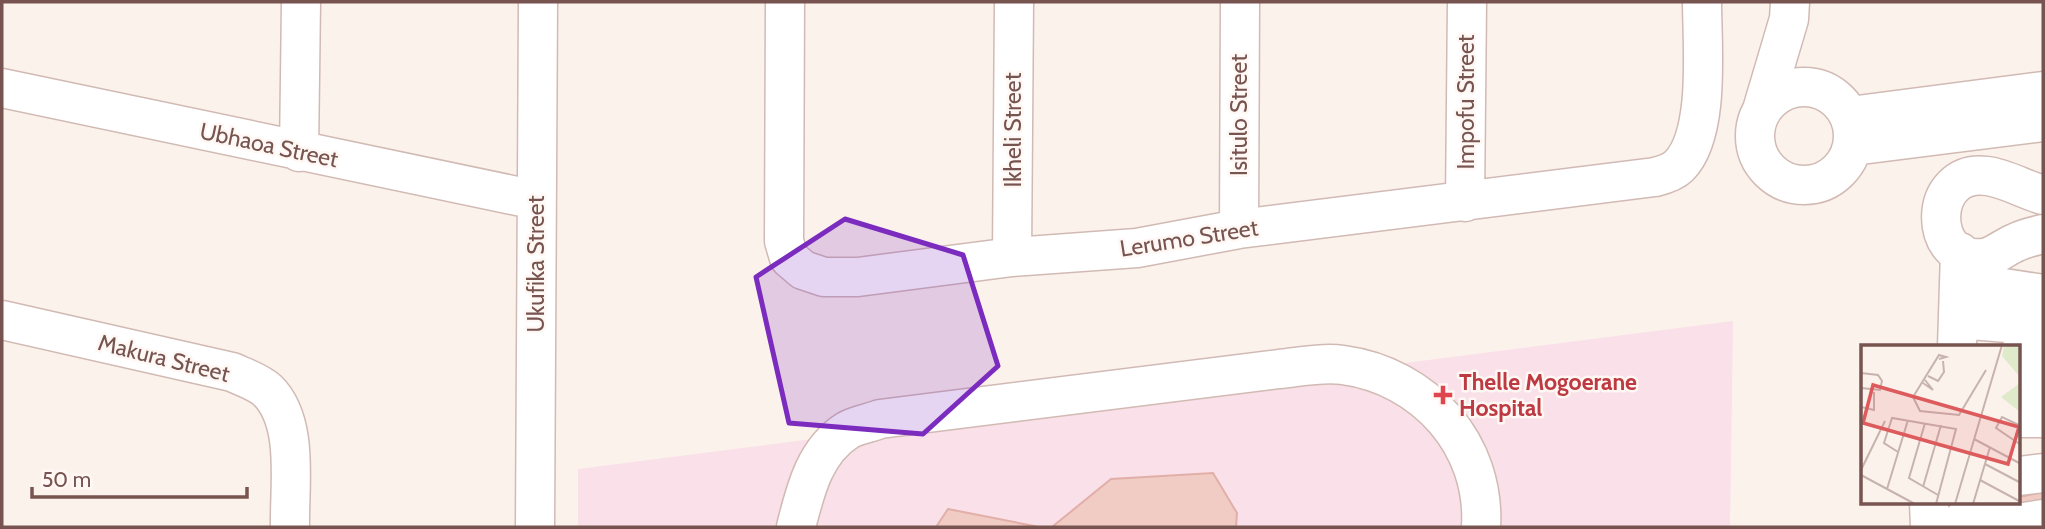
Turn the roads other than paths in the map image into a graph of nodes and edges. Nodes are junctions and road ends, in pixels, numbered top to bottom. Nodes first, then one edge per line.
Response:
1 (301, 2) edge
2 (538, 2) edge
3 (785, 2) edge
4 (1013, 2) edge
5 (1240, 2) edge
6 (1467, 2) edge
7 (1702, 2) edge
8 (1789, 10) edge
9 (2, 88) edge
10 (2043, 91) edge
11 (1762, 110) junction
12 (1842, 118) junction
13 (2043, 122) edge
14 (299, 152) junction
15 (2043, 195) edge
16 (536, 200) junction
17 (1465, 202) junction
18 (1239, 229) junction
19 (2043, 234) edge
20 (1012, 257) junction
21 (2043, 260) edge
22 (1971, 262) junction
23 (2043, 294) edge
24 (2, 320) edge
25 (2043, 326) edge
26 (1961, 339) edge
27 (2021, 354) edge
28 (2043, 357) edge
29 (2021, 386) edge
30 (2043, 387) edge
31 (2021, 418) edge
32 (2043, 418) edge
33 (2043, 446) edge
34 (2021, 449) edge
35 (2043, 473) edge
36 (2021, 476) edge
37 (1930, 504) edge
38 (2043, 519) edge
39 (1954, 520) edge
40 (290, 527) edge
41 (535, 527) edge
42 (796, 527) edge
43 (1481, 527) edge

1 - 14 street
2 - 16 street, Ukufika Street
3 - 20 street, Lerumo Street
4 - 20 street, Ikheli Street
5 - 18 street, Isitulo Street
6 - 17 street, Impofu Street
7 - 17 street, Lerumo Street
8 - 11 street
8 - 12 street
9 - 14 street, Ubhaoa Street
10 - 12 street
11 - 12 street
11 - 12 street
12 - 13 street
14 - 16 street, Ubhaoa Street
15 - 22 street
16 - 41 street, Ukufika Street
17 - 18 street, Lerumo Street
18 - 20 street, Lerumo Street
19 - 22 street
21 - 22 street
22 - 23 street
22 - 26 street
24 - 40 street, Makura Street
25 - 26 street
27 - 28 street
29 - 30 street
31 - 32 street
33 - 34 street
35 - 36 street
37 - 39 street
38 - 39 street
42 - 43 street

